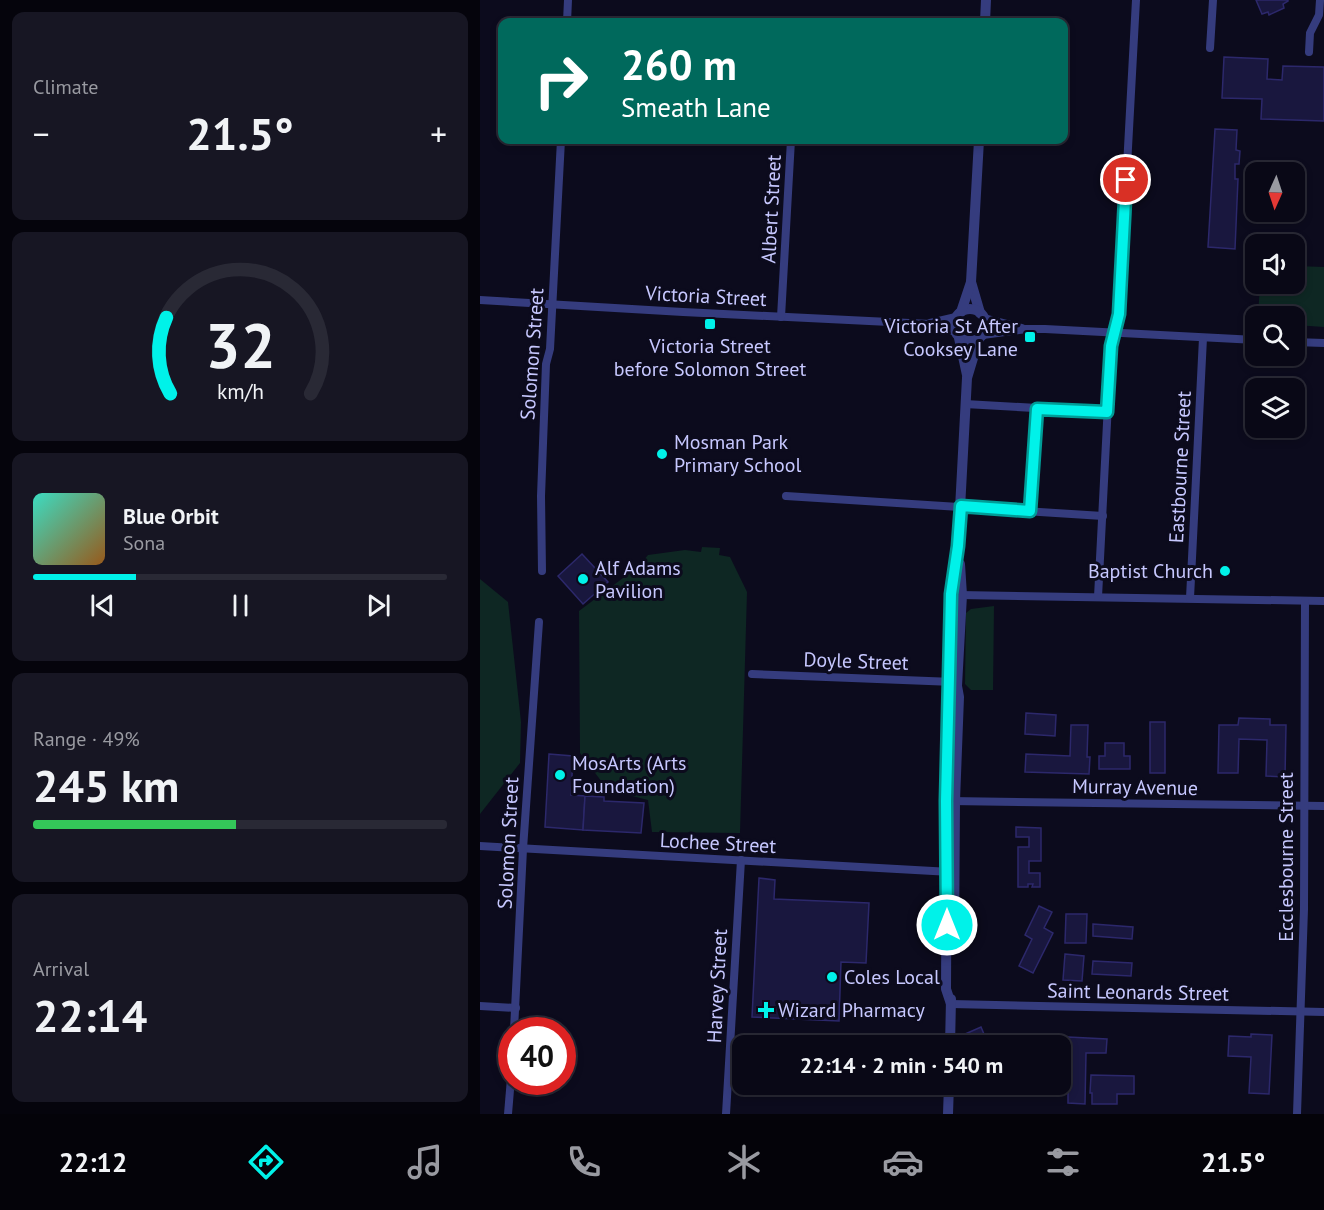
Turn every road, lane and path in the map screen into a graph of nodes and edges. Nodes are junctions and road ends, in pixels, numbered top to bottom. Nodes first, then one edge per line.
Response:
1 (568, 0) edge
2 (986, 0) edge
3 (1136, 0) edge
4 (1213, 0) edge
5 (1320, 0) edge
6 (567, 18) edge
7 (985, 18) edge
8 (1210, 48) dead end
9 (1310, 52) dead end
10 (561, 144) edge
11 (791, 144) edge
12 (979, 144) edge
13 (971, 282) junction
14 (480, 300) edge
15 (552, 304) junction
16 (958, 315) junction
17 (982, 315) junction
18 (781, 317) junction
19 (930, 324) junction
20 (1026, 328) junction
21 (1114, 332) junction
22 (957, 335) junction
23 (981, 337) junction
24 (1203, 338) junction
25 (1245, 340) edge
26 (1305, 343) edge
27 (1324, 344) edge
28 (968, 378) junction
29 (965, 404) junction
30 (1037, 409) junction
31 (1107, 412) junction
32 (786, 496) dead end
33 (961, 506) junction
34 (1030, 511) junction
35 (1102, 516) junction
36 (542, 571) dead end
37 (956, 595) junction
38 (1098, 597) junction
39 (1190, 598) junction
40 (1305, 601) junction
41 (1324, 601) edge
42 (539, 622) dead end
43 (752, 674) dead end
44 (954, 682) junction
45 (951, 801) junction
46 (1303, 806) junction
47 (1324, 806) edge
48 (480, 846) edge
49 (523, 849) junction
50 (741, 860) junction
51 (951, 872) junction
52 (951, 1004) junction
53 (480, 1006) edge
54 (516, 1008) junction
55 (1300, 1011) junction
56 (1324, 1012) edge
57 (515, 1017) edge
58 (950, 1035) edge
59 (510, 1095) edge
60 (949, 1095) edge
61 (508, 1114) edge
62 (726, 1114) edge
63 (948, 1114) edge
64 (1298, 1114) edge

1 - 6 street
2 - 7 street
3 - 21 street
4 - 8 street
5 - 9 street
10 - 15 street, Solomon Street
11 - 18 street, Albert Street
12 - 13 street
13 - 16 street
13 - 17 street
14 - 15 street, Victoria Street
15 - 18 street, Victoria Street
15 - 36 street, Solomon Street
16 - 17 street
16 - 19 street, Victoria Street
16 - 22 street
17 - 20 street
17 - 23 street
18 - 19 street, Victoria Street
19 - 22 street, Victoria Street
20 - 21 street
20 - 23 street
21 - 24 street
21 - 31 street
22 - 23 street
22 - 28 street
23 - 28 street
24 - 25 street
24 - 39 street, Eastbourne Street
26 - 27 street
28 - 29 street
29 - 30 street
29 - 33 street
30 - 31 street
30 - 34 street
31 - 35 street
32 - 33 street
33 - 34 street
33 - 37 street
34 - 35 street
35 - 38 street
37 - 38 street
37 - 44 street
38 - 39 street
39 - 40 street
40 - 41 street
40 - 46 street, Ecclesbourne Street
42 - 49 street, Solomon Street
43 - 44 street, Doyle Street
44 - 45 street
45 - 46 street, Murray Avenue
45 - 51 street
46 - 47 street, Murray Avenue
46 - 55 street, Ecclesbourne Street
48 - 49 street, Lochee Street
49 - 50 street, Lochee Street
49 - 54 street, Solomon Street
50 - 51 street, Lochee Street
50 - 62 street, Harvey Street
51 - 52 street
52 - 55 street, Saint Leonards Street
52 - 58 street
53 - 54 street
54 - 57 street, Solomon Street
55 - 56 street, Saint Leonards Street
55 - 64 street, Ecclesbourne Street
59 - 61 street
60 - 63 street

